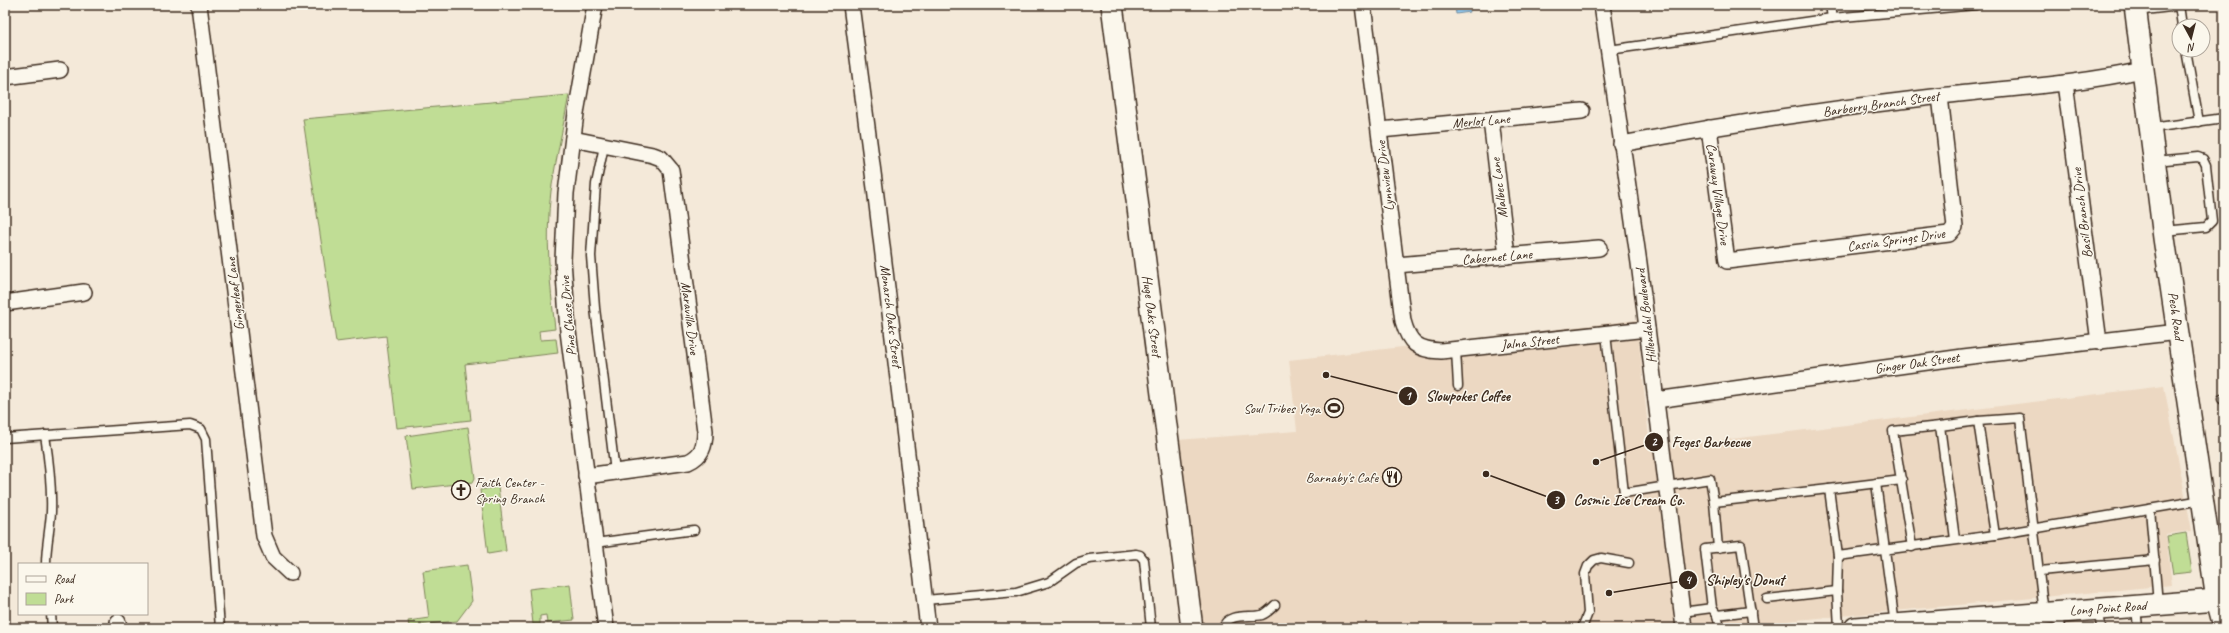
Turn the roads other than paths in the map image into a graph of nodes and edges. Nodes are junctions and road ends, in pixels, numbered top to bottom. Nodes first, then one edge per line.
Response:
1 (200, 5) edge
2 (596, 5) edge
3 (851, 5) edge
4 (1112, 5) edge
5 (1363, 5) edge
6 (1602, 5) edge
7 (1830, 5) edge
8 (1976, 5) edge
9 (2179, 6) edge
10 (2135, 8) edge
11 (1832, 18) junction
12 (2181, 18) edge
13 (1609, 50) junction
14 (2187, 58) edge
15 (60, 70) dead end
16 (2142, 70) junction
17 (5, 77) edge
18 (2065, 83) junction
19 (1940, 96) junction
20 (1582, 111) dead end
21 (2224, 118) edge
22 (1491, 120) junction
23 (2199, 122) junction
24 (1709, 128) junction
25 (2150, 129) junction
26 (1380, 130) junction
27 (573, 139) junction
28 (1621, 144) junction
29 (604, 146) junction
30 (2155, 161) junction
31 (2164, 231) junction
32 (1598, 248) dead end
33 (1507, 256) junction
34 (1727, 262) joint
35 (1396, 265) junction
36 (84, 292) dead end
37 (5, 302) edge
38 (1647, 329) junction
39 (2178, 332) junction
40 (1606, 334) junction
41 (2098, 342) junction
42 (1414, 344) joint
43 (1456, 350) junction
44 (1458, 386) dead end
45 (1656, 400) junction
46 (1978, 422) junction
47 (1940, 426) junction
48 (45, 435) junction
49 (5, 438) edge
50 (615, 472) junction
51 (586, 476) junction
52 (1902, 480) junction
53 (1876, 483) junction
54 (1667, 486) junction
55 (1829, 489) junction
56 (2203, 500) junction
57 (1714, 502) junction
58 (2150, 509) junction
59 (2035, 527) junction
60 (694, 530) dead end
61 (1996, 534) junction
62 (1955, 539) junction
63 (595, 543) junction
64 (1912, 547) junction
65 (1718, 548) junction
66 (1886, 549) junction
67 (1838, 556) junction
68 (2155, 560) junction
69 (46, 563) edge
70 (1629, 563) dead end
71 (2040, 571) junction
72 (290, 573) dead end
73 (1837, 591) junction
74 (1767, 599) dead end
75 (925, 600) junction
76 (2222, 600) edge
77 (1275, 605) dead end
78 (2158, 605) junction
79 (2136, 606) junction
80 (1712, 608) junction
81 (1751, 611) junction
82 (1682, 612) junction
83 (50, 615) edge
84 (1717, 615) junction
85 (2054, 617) edge
86 (2100, 618) edge
87 (1978, 623) edge
88 (1936, 624) edge
89 (1896, 626) edge
90 (2224, 626) edge
91 (52, 628) edge
92 (220, 628) edge
93 (606, 628) edge
94 (928, 628) edge
95 (1151, 628) edge
96 (1192, 628) edge
97 (1223, 628) edge
98 (1582, 628) edge
99 (1684, 628) edge
100 (1720, 628) edge
101 (1753, 628) edge
102 (1839, 628) edge
103 (1857, 628) edge
104 (2138, 628) edge

1 - 72 street, Gingerleaf Lane
2 - 27 street, Pine Chase Drive
3 - 75 street, Monarch Oaks Street
4 - 96 street, Huge Oaks Street
5 - 26 street, Lynnview Drive
6 - 13 street, Hillendahl Boulevard
7 - 11 lane
8 - 11 lane
9 - 10 lane
9 - 12 lane
10 - 16 street, Pech Road
11 - 13 lane
13 - 28 street, Hillendahl Boulevard
14 - 23 lane
15 - 17 street
16 - 18 street, Barberry Branch Street
16 - 25 street, Pech Road
18 - 19 street, Barberry Branch Street
18 - 41 street, Basil Branch Drive
19 - 24 street, Barberry Branch Street
19 - 34 street, Cassia Springs Drive
20 - 22 street, Merlot Lane
21 - 23 lane
22 - 26 street, Merlot Lane
22 - 33 street, Malbec Lane
23 - 25 lane
24 - 28 street, Barberry Branch Street
24 - 34 street, Caraway Village Drive
25 - 30 street, Pech Road
26 - 35 street, Lynnview Drive
27 - 29 street, Maravilla Drive
27 - 51 street, Pine Chase Drive
28 - 38 street, Hillendahl Boulevard
29 - 50 lane
29 - 50 street, Maravilla Drive
30 - 31 street, Pech Road
30 - 31 lane
31 - 39 street, Pech Road
32 - 33 street, Cabernet Lane
33 - 35 street, Cabernet Lane
35 - 42 street, Lynnview Drive
36 - 37 street
38 - 40 street, Jalna Street
38 - 45 street, Hillendahl Boulevard
39 - 41 street, Ginger Oak Street
39 - 56 street, Pech Road
40 - 43 street, Jalna Street
40 - 54 lane
41 - 45 street, Ginger Oak Street
42 - 43 street, Jalna Street
43 - 44 lane
45 - 54 street, Hillendahl Boulevard
46 - 47 lane
46 - 59 lane
46 - 61 lane
47 - 52 lane
47 - 62 lane
48 - 49 lane
48 - 69 lane
48 - 92 lane
50 - 51 street, Maravilla Drive
51 - 63 street, Pine Chase Drive
52 - 53 lane
52 - 64 lane
53 - 55 lane
53 - 66 lane
54 - 57 lane
54 - 82 street, Hillendahl Boulevard
55 - 57 lane
55 - 67 lane
56 - 58 lane
56 - 76 street, Pech Road
57 - 65 lane
58 - 59 lane
58 - 68 lane
59 - 61 lane
59 - 71 lane
60 - 63 lane
61 - 62 lane
62 - 64 lane
63 - 93 street, Pine Chase Drive
64 - 66 lane
65 - 80 lane
65 - 81 lane
66 - 67 lane
66 - 89 lane
67 - 73 lane
68 - 71 lane
68 - 78 lane
70 - 98 lane
71 - 85 lane
73 - 74 lane
73 - 102 lane
75 - 94 street, Monarch Oaks Street
75 - 95 lane
76 - 78 street, Long Point Road
76 - 90 street, Pech Road
77 - 97 lane
78 - 79 street, Long Point Road
79 - 86 street, Long Point Road
79 - 104 lane
80 - 82 lane
80 - 84 lane
81 - 84 lane
81 - 101 lane
82 - 99 street, Hillendahl Boulevard
83 - 91 lane
84 - 100 lane
85 - 86 street, Long Point Road
85 - 87 street, Long Point Road
87 - 88 street, Long Point Road
88 - 89 street, Long Point Road
89 - 103 street, Long Point Road

